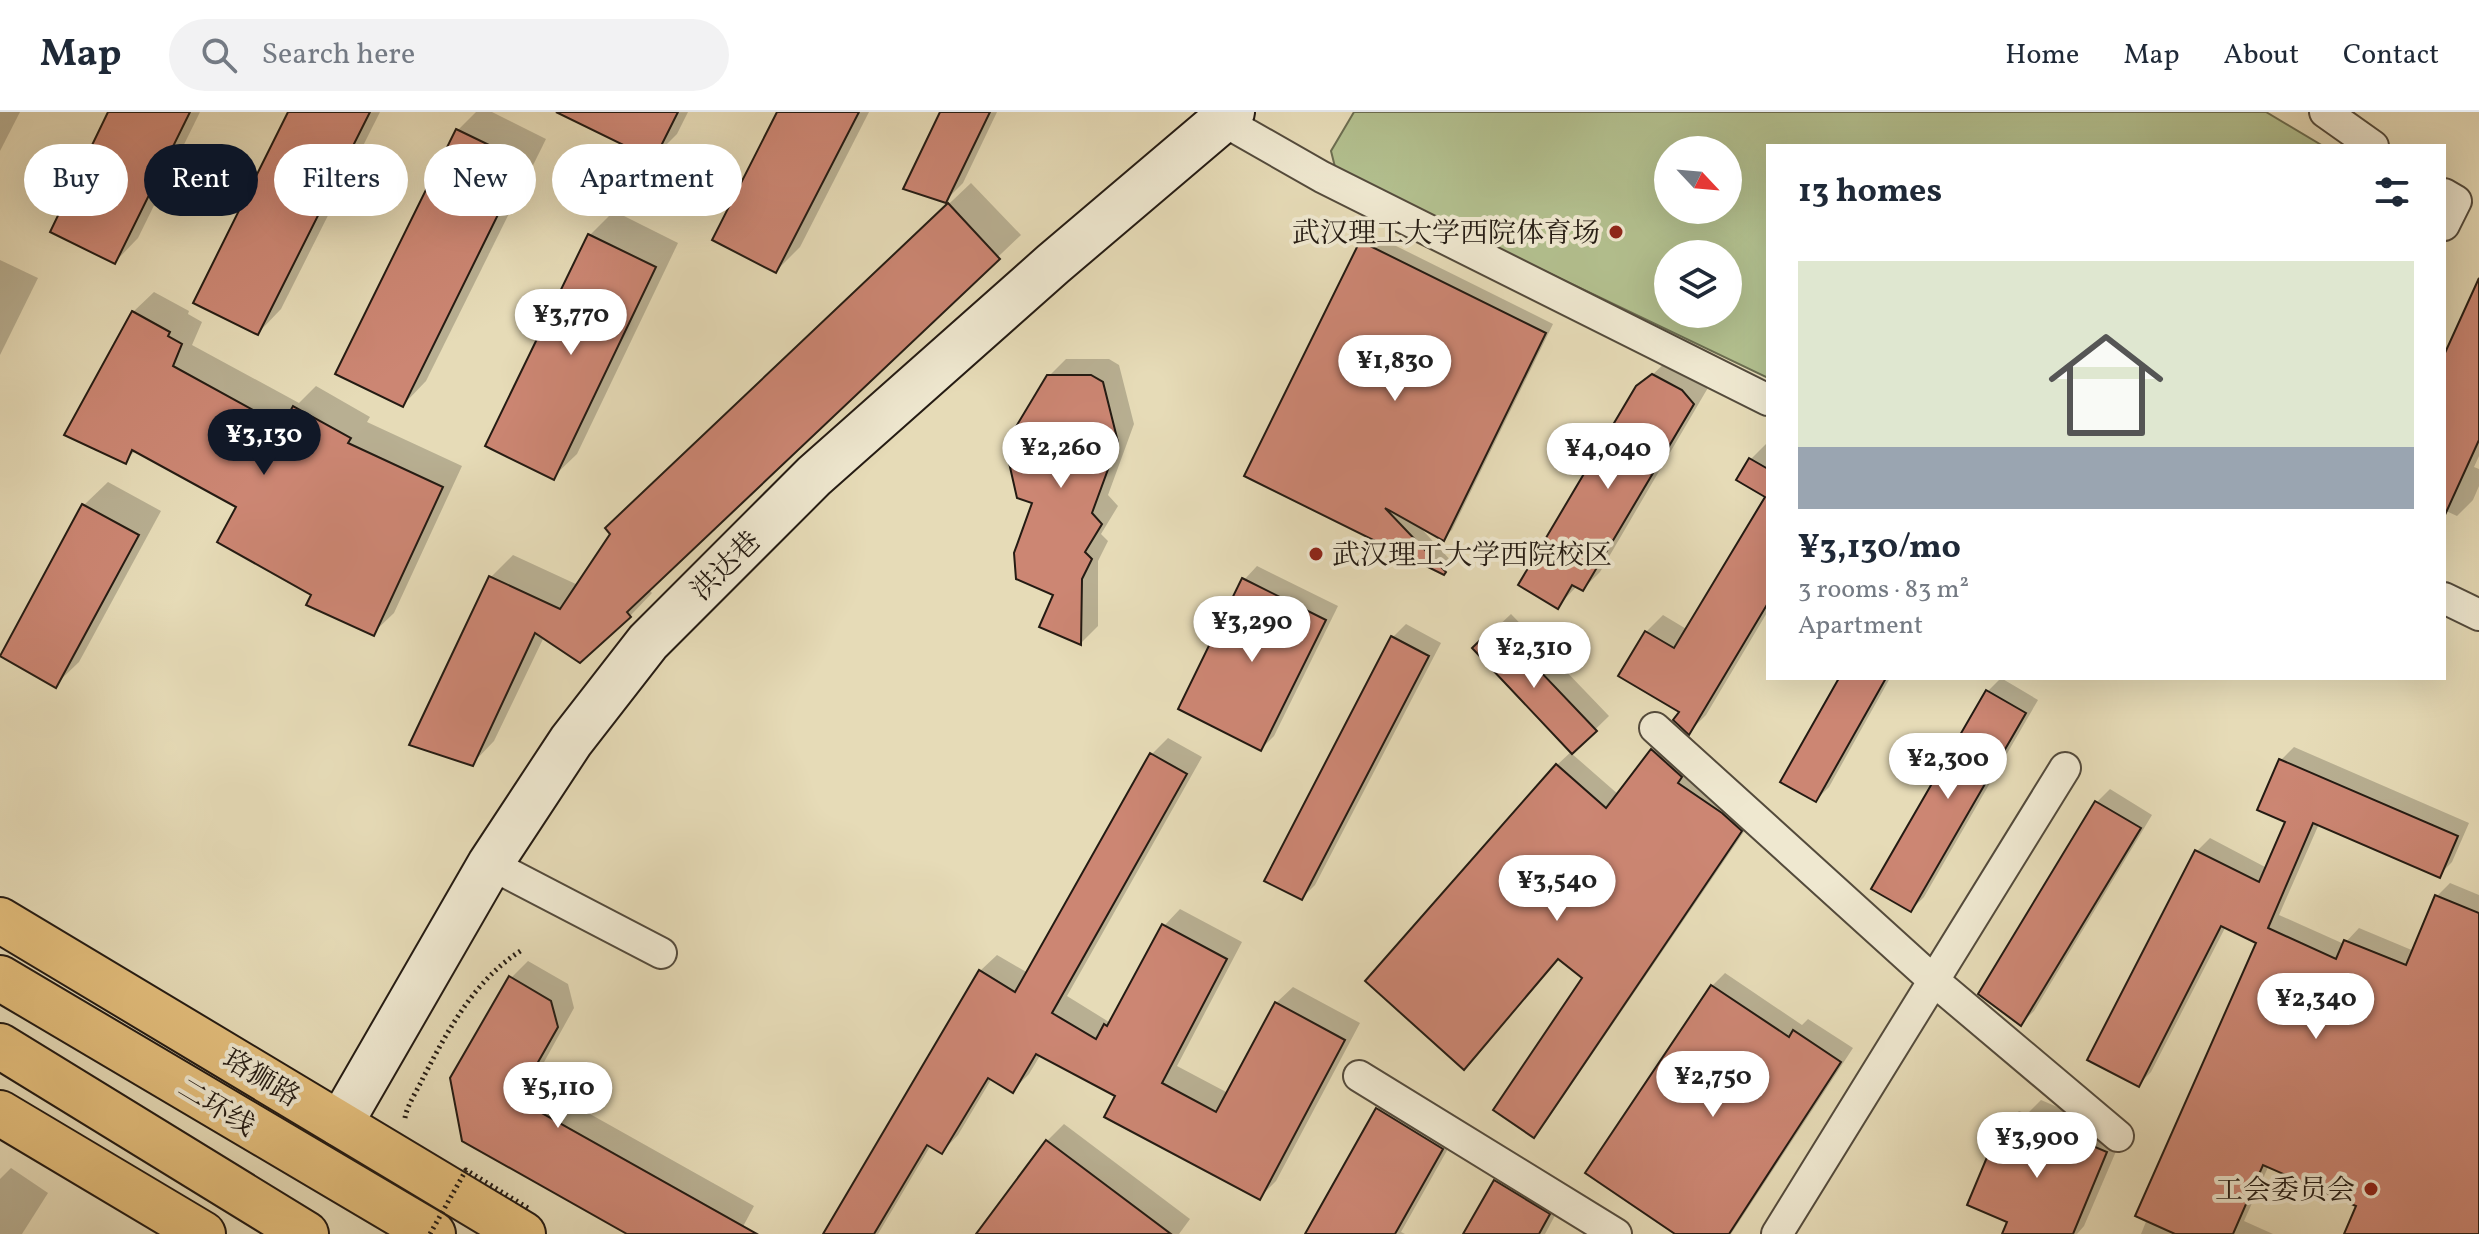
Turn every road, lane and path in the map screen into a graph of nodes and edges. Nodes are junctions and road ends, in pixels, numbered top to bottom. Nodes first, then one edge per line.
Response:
1 (2325, 112) edge
2 (1227, 116) edge
3 (2370, 144) edge
4 (2446, 195) edge
5 (2446, 221) edge
6 (1766, 399) edge
7 (2446, 599) edge
8 (2479, 615) edge
9 (1655, 728) dead end
10 (2065, 768) dead end
11 (490, 864) junction
12 (0, 920) edge
13 (522, 950) dead end
14 (661, 953) dead end
15 (0, 978) edge
16 (1933, 980) junction
17 (0, 1046) edge
18 (1359, 1076) dead end
19 (0, 1113) edge
20 (340, 1124) junction
21 (408, 1127) dead end
22 (2118, 1136) dead end
23 (453, 1163) dead end
24 (466, 1170) junction
25 (527, 1222) edge
26 (1607, 1232) edge
27 (203, 1234) edge
28 (306, 1234) edge
29 (432, 1234) edge
30 (1777, 1234) edge

1 - 3 street
2 - 6 street
2 - 11 street, 洪达巷
4 - 5 street
7 - 8 street
9 - 16 street
10 - 16 street
11 - 14 street
11 - 20 street, 洪达巷
12 - 20 main road, 珞狮路
13 - 21 path
15 - 29 main road, 二环线
16 - 22 street
16 - 30 street
17 - 28 main road
18 - 26 street
19 - 27 main road
20 - 25 main road, 珞狮路
23 - 24 path
24 - 25 path, bridge
24 - 29 path, bridge

